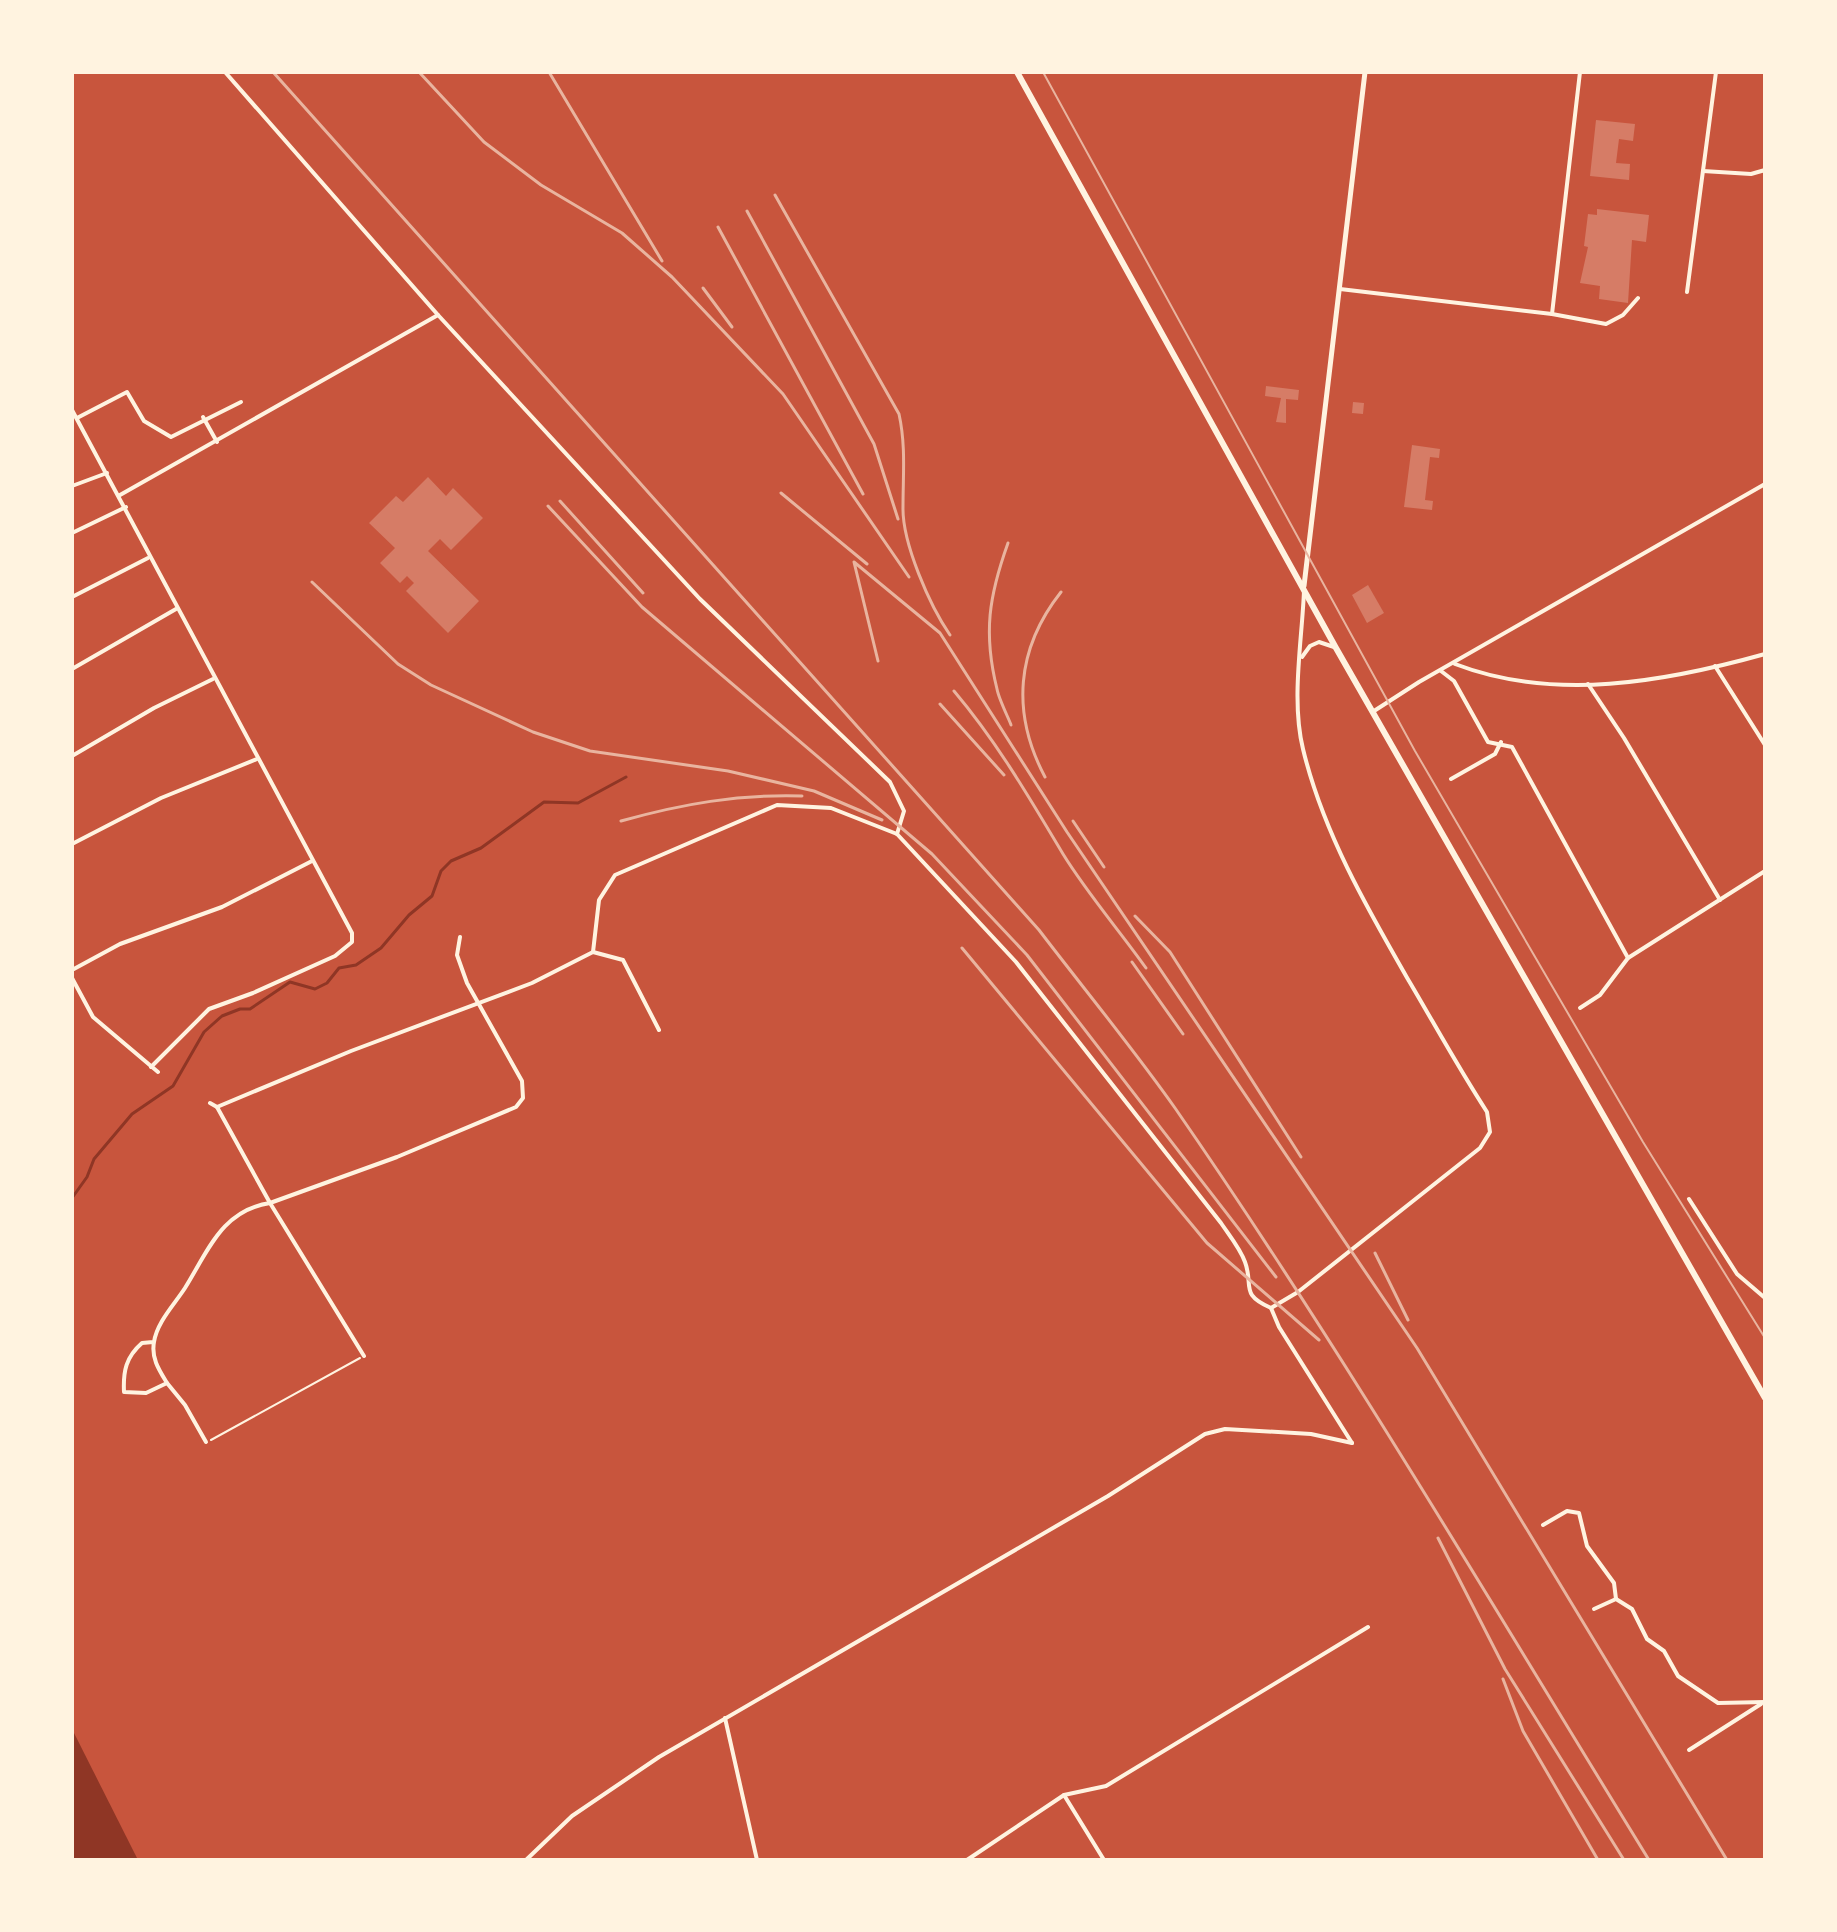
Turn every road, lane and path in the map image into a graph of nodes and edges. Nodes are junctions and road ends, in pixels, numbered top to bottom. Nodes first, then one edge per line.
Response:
1 (225, 72) edge
2 (1017, 72) edge
3 (1365, 72) edge
4 (1580, 72) edge
5 (1716, 72) edge
6 (1765, 170) edge
7 (1703, 171) junction
8 (1340, 289) junction
9 (1687, 292) dead end
10 (1638, 298) dead end
11 (1552, 314) junction
12 (438, 315) junction
13 (241, 402) dead end
14 (72, 410) edge
15 (77, 418) junction
16 (204, 418) junction
17 (217, 442) junction
18 (107, 473) junction
19 (1765, 484) edge
20 (72, 486) edge
21 (119, 495) junction
22 (126, 507) junction
23 (72, 533) edge
24 (148, 558) junction
25 (1304, 586) junction
26 (72, 597) edge
27 (176, 609) junction
28 (1336, 648) junction
29 (1765, 654) edge
30 (1301, 659) junction
31 (1455, 664) junction
32 (1715, 666) junction
33 (72, 669) edge
34 (1441, 671) junction
35 (213, 679) junction
36 (1588, 684) junction
37 (1374, 711) junction
38 (1501, 742) junction
39 (1765, 745) edge
40 (72, 756) edge
41 (257, 759) junction
42 (1451, 779) dead end
43 (897, 834) junction
44 (72, 844) edge
45 (312, 861) junction
46 (1765, 871) edge
47 (1720, 900) junction
48 (460, 937) dead end
49 (593, 952) junction
50 (1628, 958) junction
51 (72, 970) edge
52 (72, 978) edge
53 (480, 1002) junction
54 (1580, 1008) dead end
55 (659, 1030) dead end
56 (151, 1067) junction
57 (158, 1072) dead end
58 (210, 1103) dead end
59 (217, 1107) junction
60 (1689, 1199) dead end
61 (270, 1203) junction
62 (1765, 1298) edge
63 (1271, 1308) junction
64 (153, 1342) junction
65 (364, 1356) joint
66 (167, 1383) junction
67 (1765, 1398) edge
68 (206, 1442) joint
69 (1543, 1525) dead end
70 (1616, 1599) junction
71 (1594, 1609) dead end
72 (1368, 1627) dead end
73 (1765, 1702) edge
74 (725, 1718) junction
75 (1689, 1750) dead end
76 (1064, 1795) junction
77 (526, 1860) edge
78 (757, 1860) edge
79 (967, 1860) edge
80 (1104, 1860) edge

1 - 12 street
2 - 25 main road
3 - 8 street
4 - 11 street
5 - 7 street
6 - 7 street
7 - 9 street
8 - 11 street
8 - 25 street
10 - 11 street
12 - 17 street
12 - 43 street
13 - 16 street
14 - 15 street
15 - 16 street
15 - 18 street
16 - 17 street
17 - 21 street
18 - 20 street
18 - 21 street
19 - 31 street
21 - 22 street
22 - 23 street
22 - 24 street
24 - 26 street
24 - 27 street
25 - 28 main road
25 - 30 street
27 - 33 street
27 - 35 street
28 - 30 street
28 - 37 main road
29 - 32 street
30 - 63 street
31 - 34 street
31 - 36 street
32 - 36 street
32 - 39 street
34 - 37 street
34 - 38 street
35 - 40 street
35 - 41 street
36 - 47 street
37 - 67 main road
38 - 42 street
38 - 50 street
41 - 44 street
41 - 45 street
43 - 49 street
43 - 63 street
45 - 51 street
45 - 56 street
46 - 47 street
47 - 50 street
48 - 53 street
49 - 53 street
49 - 55 street
50 - 54 street
52 - 56 street
53 - 59 street
53 - 61 street
56 - 57 street
58 - 59 street
59 - 61 street
60 - 62 street
61 - 64 street
61 - 65 street
63 - 74 street
64 - 66 street
64 - 66 street
65 - 68 path
66 - 68 street
69 - 70 street
70 - 71 street
70 - 73 street
72 - 76 street
73 - 75 street
74 - 77 street
74 - 78 street
76 - 79 street
76 - 80 street

